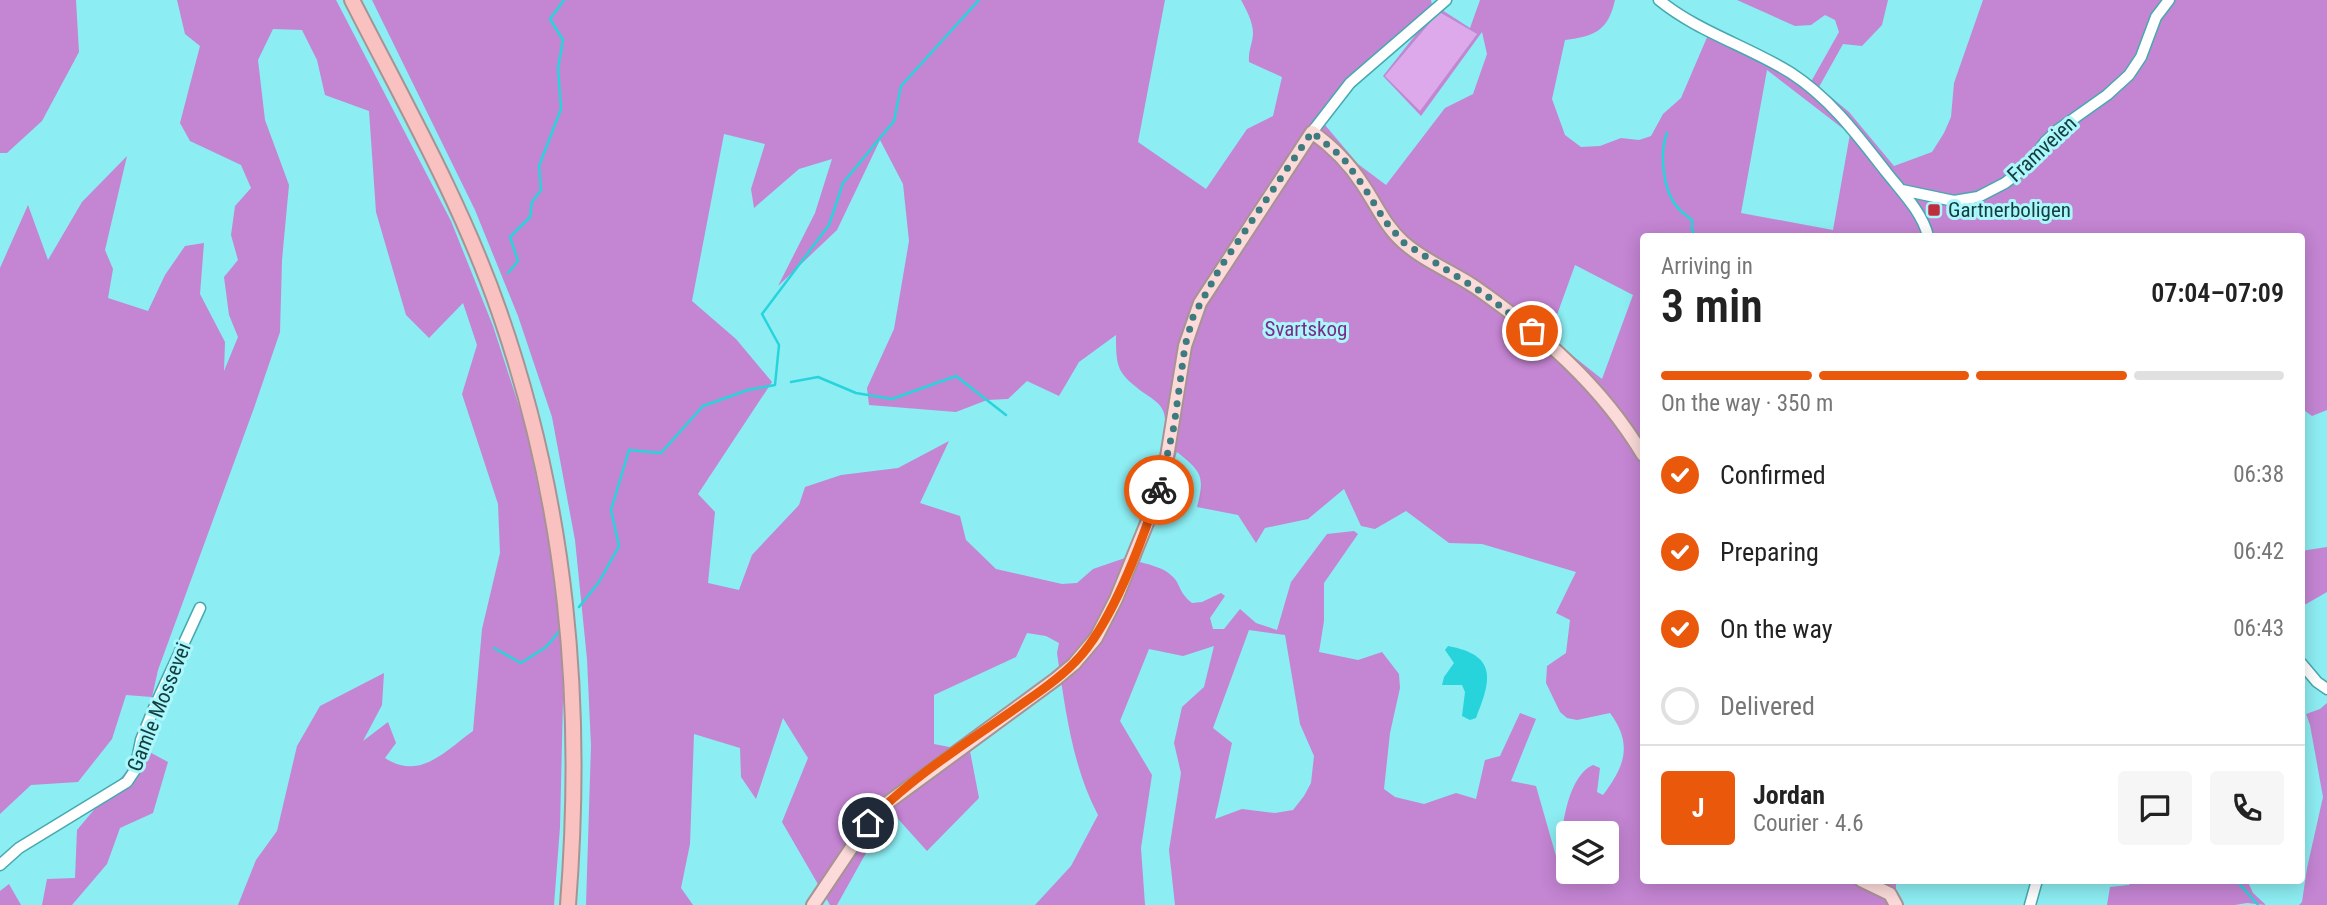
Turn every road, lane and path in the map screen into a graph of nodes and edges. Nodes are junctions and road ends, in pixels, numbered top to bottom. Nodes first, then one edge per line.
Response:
1 (352, 0) edge
2 (360, 0) edge
3 (1446, 0) edge
4 (1659, 0) edge
5 (2169, 0) edge
6 (1312, 132) junction
7 (1901, 190) junction
8 (1927, 233) edge
9 (1640, 451) edge
10 (200, 608) dead end
11 (2305, 668) edge
12 (2327, 689) edge
13 (0, 865) edge
14 (1870, 884) edge
15 (2036, 884) edge
16 (568, 905) edge
17 (575, 905) edge
18 (813, 905) edge
19 (1896, 905) edge
20 (2030, 905) edge

1 - 16 highway
2 - 17 highway
3 - 6 street
4 - 7 street
5 - 7 street, Framveien
6 - 9 main road
6 - 18 main road
7 - 8 street
10 - 13 street, Gamle Mossevei
11 - 12 street
14 - 19 main road
15 - 20 street

